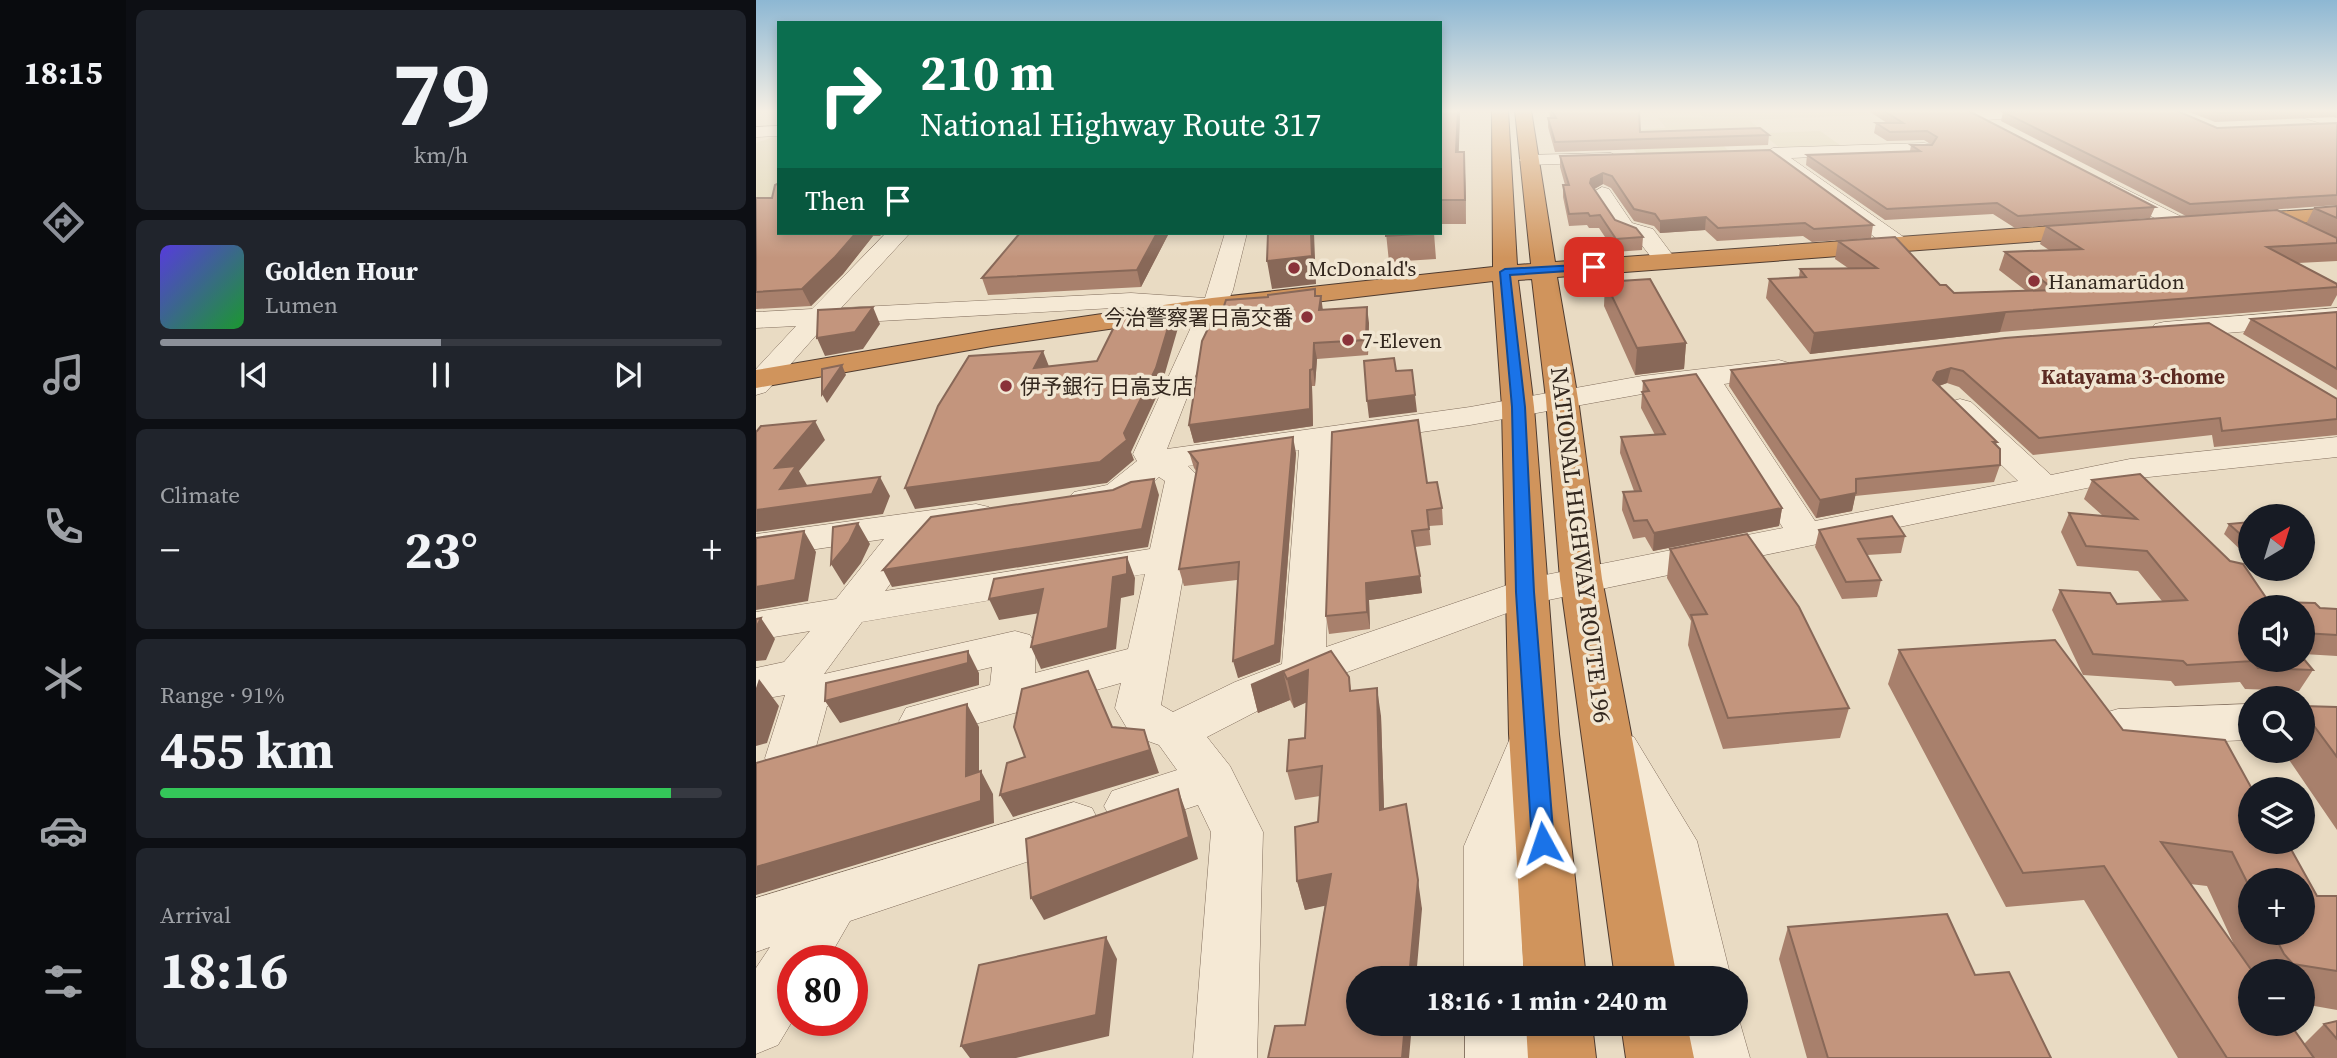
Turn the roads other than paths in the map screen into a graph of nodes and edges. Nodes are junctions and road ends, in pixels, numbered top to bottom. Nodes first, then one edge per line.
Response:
1 (1502, 159) edge
2 (1558, 159) edge
3 (1775, 159) edge
4 (1528, 160) joint
5 (2095, 180) edge
6 (1602, 193) dead end
7 (2337, 214) edge
8 (2273, 219) junction
9 (2181, 224) junction
10 (2141, 227) edge
11 (2114, 229) edge
12 (896, 235) edge
13 (1235, 235) edge
14 (2305, 235) edge
15 (1897, 243) junction
16 (1666, 261) junction
17 (1546, 271) junction
18 (1505, 272) junction
19 (1212, 306) junction
20 (821, 317) junction
21 (2336, 317) edge
22 (756, 320) edge
23 (2207, 326) junction
24 (2138, 332) edge
25 (2242, 348) edge
26 (1812, 365) edge
27 (1705, 378) junction
28 (759, 381) edge
29 (1946, 395) edge
30 (1562, 399) junction
31 (1518, 407) junction
32 (1316, 438) junction
33 (2337, 447) edge
34 (1159, 460) junction
35 (2130, 469) junction
36 (2043, 486) junction
37 (2159, 496) edge
38 (1051, 504) edge
39 (1010, 510) edge
40 (916, 524) junction
41 (1805, 534) junction
42 (756, 546) edge
43 (1168, 558) junction
44 (1581, 579) junction
45 (1525, 592) junction
46 (849, 610) junction
47 (756, 626) edge
48 (1147, 660) junction
49 (1303, 673) junction
50 (756, 684) edge
51 (803, 685) junction
52 (1012, 695) junction
53 (2238, 722) edge
54 (2118, 727) edge
55 (1604, 728) junction
56 (1176, 732) junction
57 (1534, 734) junction
58 (773, 763) edge
59 (1212, 780) junction
60 (831, 901) junction
61 (756, 925) edge
62 (804, 945) edge
63 (1494, 966) edge
64 (1554, 966) edge
65 (1644, 966) edge
66 (1698, 966) edge
67 (777, 989) edge
68 (756, 1023) edge
69 (1496, 1036) edge
70 (1560, 1036) edge
71 (1656, 1036) edge
72 (1713, 1036) edge
73 (1225, 1058) edge
74 (1497, 1058) edge
75 (1562, 1058) edge
76 (1660, 1058) edge
77 (1718, 1058) edge

1 - 18 highway, NATIONAL HIGHWAY ROUTE 196
2 - 4 street
3 - 15 street
4 - 17 highway, NATIONAL HIGHWAY ROUTE 196
5 - 9 street
6 - 16 street
7 - 8 highway
8 - 9 highway
8 - 14 street
9 - 10 highway
11 - 15 highway
12 - 20 street
13 - 19 street
15 - 16 highway
16 - 17 highway
17 - 18 highway
17 - 30 highway, NATIONAL HIGHWAY ROUTE 196
18 - 19 highway
18 - 31 highway, NATIONAL HIGHWAY ROUTE 196
19 - 20 street
19 - 28 highway
19 - 34 street
20 - 22 street
20 - 28 street
21 - 23 street
23 - 24 street
23 - 25 street
26 - 27 street
27 - 30 street
27 - 41 street
29 - 36 street
30 - 31 street
30 - 44 highway, NATIONAL HIGHWAY ROUTE 196
31 - 32 street
31 - 45 highway, NATIONAL HIGHWAY ROUTE 196
32 - 34 street
32 - 49 street
33 - 35 street
34 - 38 street
34 - 43 street
35 - 36 street
35 - 37 street
36 - 41 street
39 - 40 street
40 - 42 street
40 - 46 street
41 - 44 street
43 - 46 street
43 - 48 street
44 - 45 street
44 - 55 highway, NATIONAL HIGHWAY ROUTE 196
45 - 49 street
45 - 57 highway, NATIONAL HIGHWAY ROUTE 196
46 - 47 street
46 - 51 street
48 - 52 street
48 - 56 street
49 - 56 street
50 - 51 street
51 - 52 street
51 - 58 street
52 - 58 street
53 - 54 street
55 - 65 highway, NATIONAL HIGHWAY ROUTE 196
55 - 66 street
56 - 59 street
57 - 63 street
57 - 64 highway, NATIONAL HIGHWAY ROUTE 196
59 - 60 street
59 - 73 street
60 - 61 street
60 - 62 street
67 - 68 street
69 - 74 street
70 - 75 highway
71 - 76 highway
72 - 77 street

